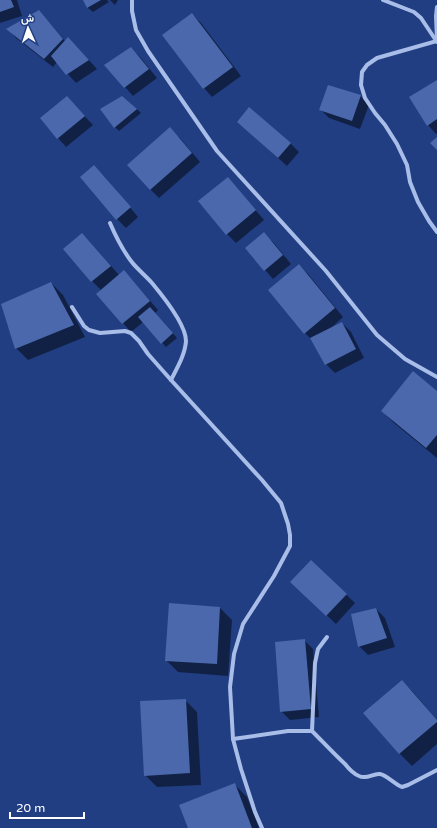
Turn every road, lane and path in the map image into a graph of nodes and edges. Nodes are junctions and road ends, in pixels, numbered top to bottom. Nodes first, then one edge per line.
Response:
1 (132, 0) edge
2 (383, 0) edge
3 (437, 7) edge
4 (437, 41) edge
5 (110, 223) dead end
6 (437, 232) edge
7 (72, 307) dead end
8 (437, 377) edge
9 (171, 380) junction
10 (327, 637) dead end
11 (312, 731) junction
12 (233, 739) junction
13 (437, 770) edge
14 (262, 828) edge

1 - 8 street
2 - 4 street
3 - 4 street
4 - 6 street
5 - 9 street
7 - 9 street
9 - 12 street
10 - 11 street
11 - 12 street
11 - 13 street
12 - 14 street

